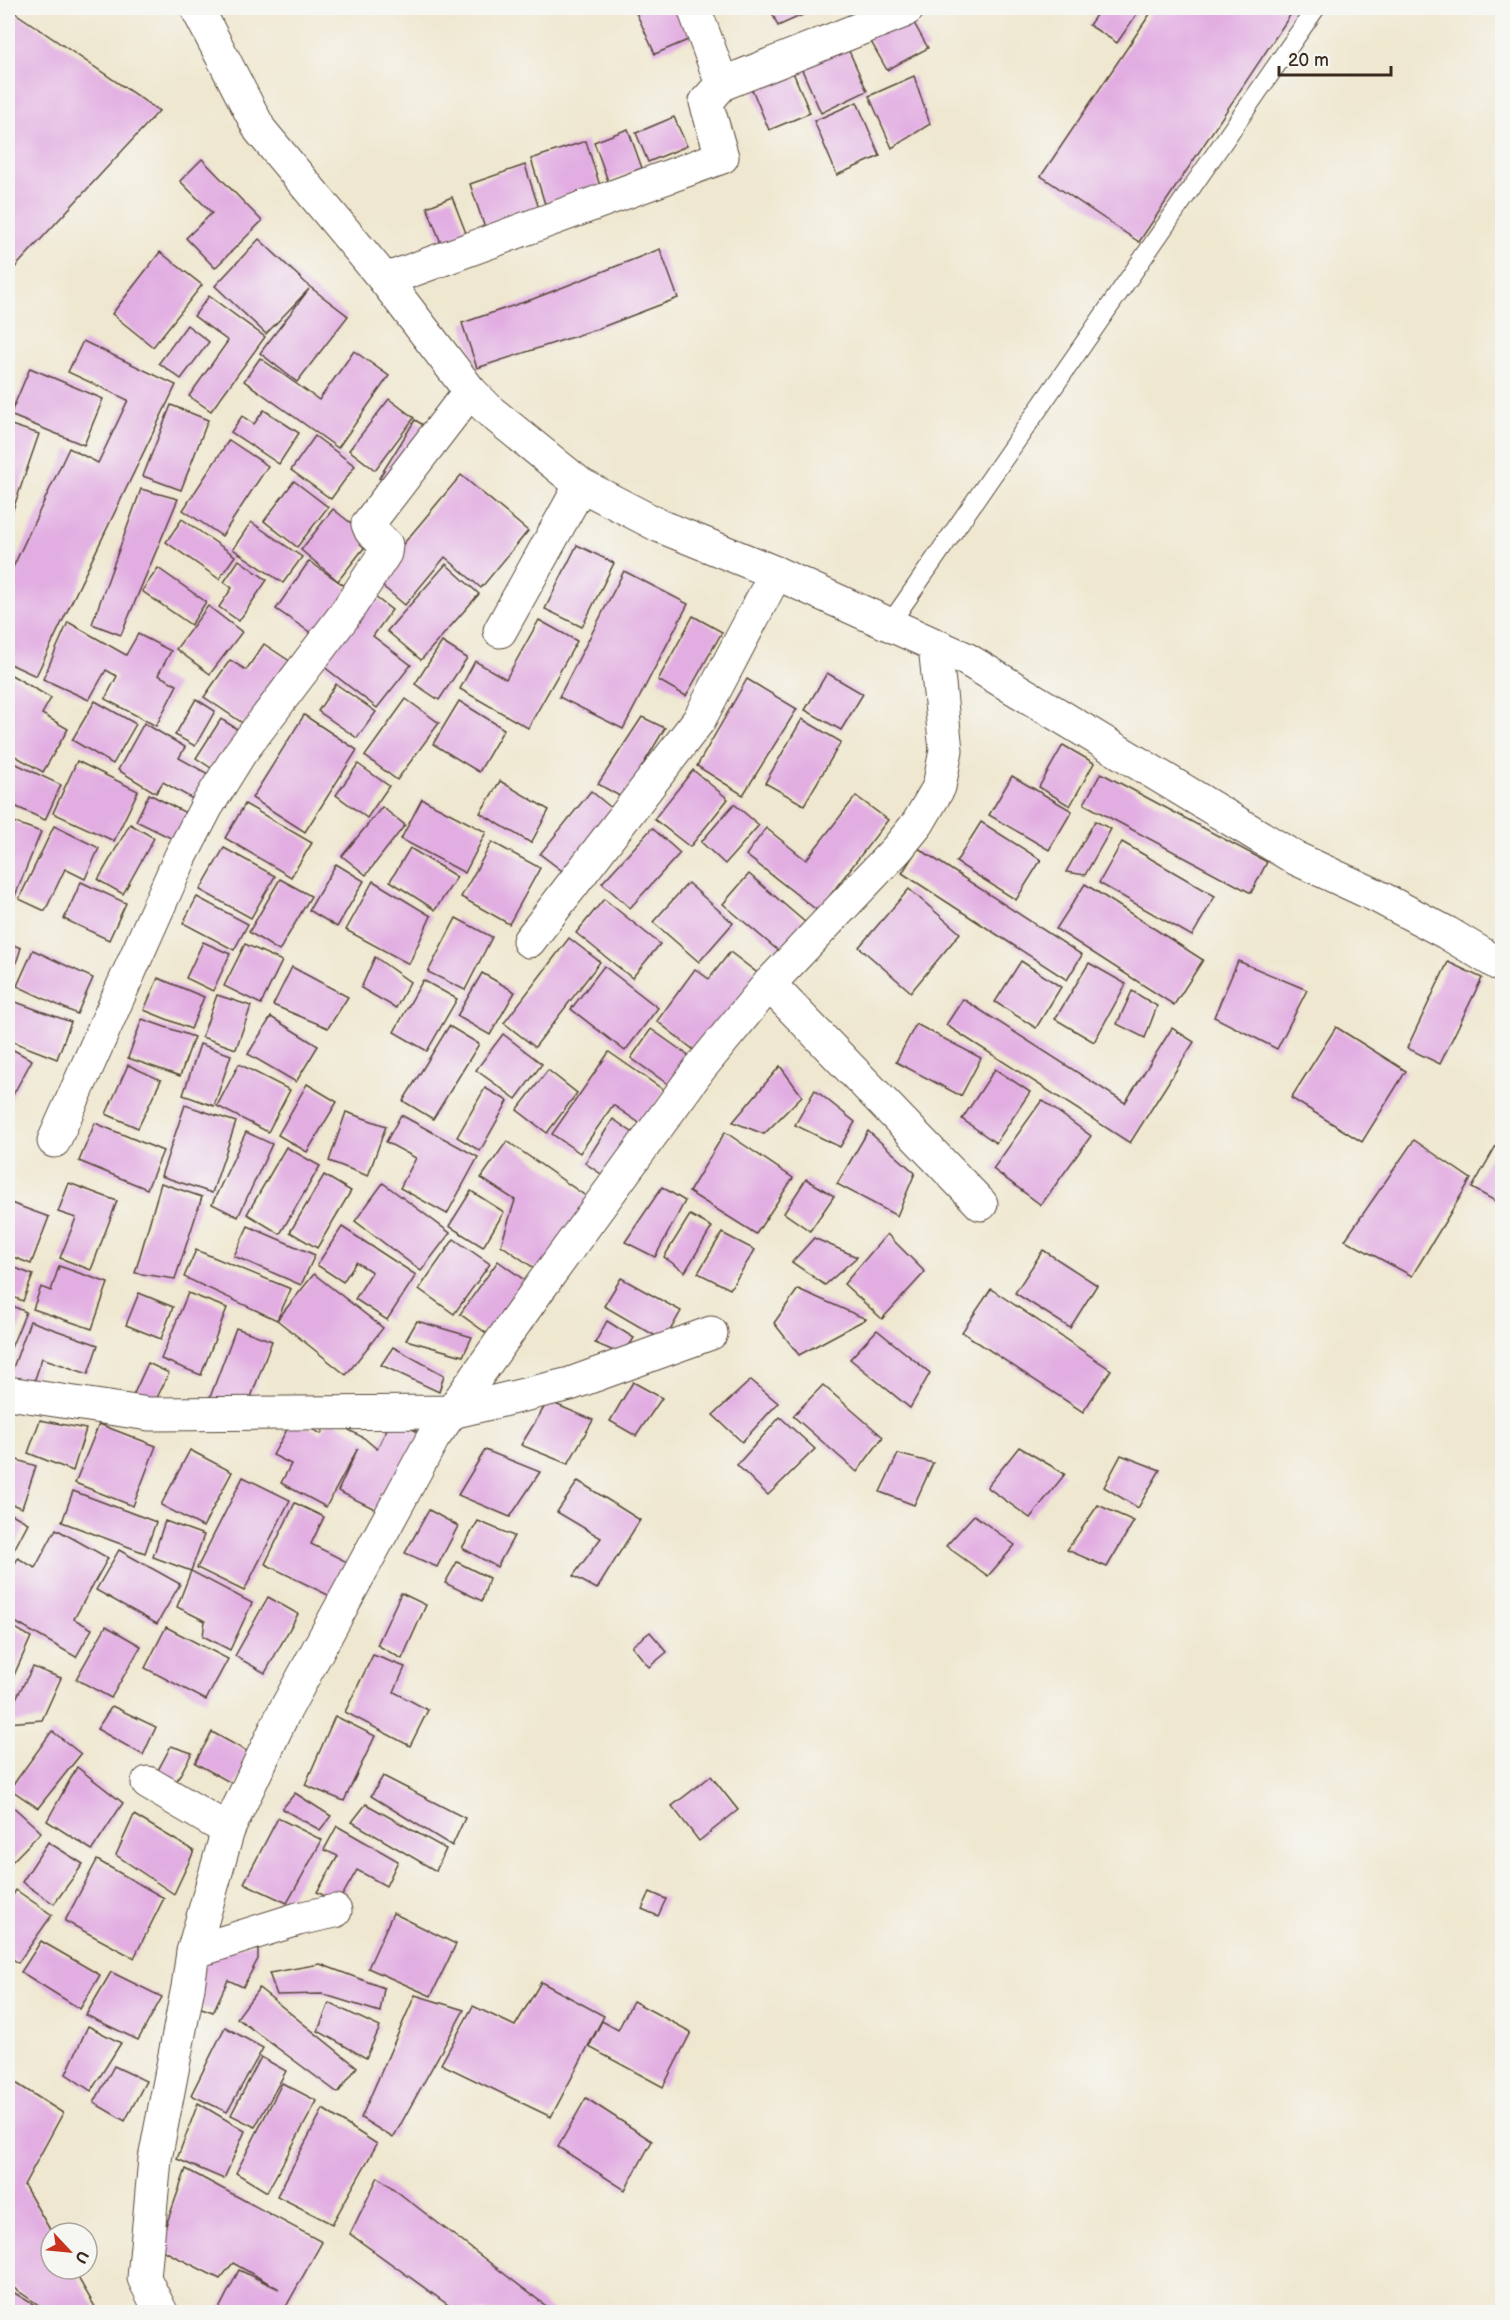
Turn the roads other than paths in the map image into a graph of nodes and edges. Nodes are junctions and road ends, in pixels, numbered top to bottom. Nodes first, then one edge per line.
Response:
1 (197, 8) edge
2 (694, 8) edge
3 (908, 8) edge
4 (1316, 8) edge
5 (844, 20) edge
6 (722, 84) junction
7 (385, 280) junction
8 (470, 391) junction
9 (581, 485) junction
10 (776, 573) junction
11 (889, 625) junction
12 (500, 631) dead end
13 (935, 646) junction
14 (529, 941) dead end
15 (1503, 966) edge
16 (769, 984) junction
17 (54, 1141) dead end
18 (981, 1204) dead end
19 (711, 1333) dead end
20 (8, 1393) edge
21 (452, 1412) junction
22 (148, 1783) dead end
23 (228, 1830) junction
24 (335, 1911) dead end
25 (193, 1952) junction
26 (161, 2313) edge

1 - 7 street
2 - 6 street
3 - 5 street
4 - 11 lane
5 - 6 street
6 - 7 street
7 - 8 street
8 - 9 street
8 - 17 street
9 - 10 street
9 - 12 street
10 - 11 street
10 - 14 street
11 - 13 street
13 - 15 street
13 - 16 street
16 - 18 street
16 - 21 street
19 - 21 street
20 - 21 street
21 - 23 street
22 - 23 street
23 - 25 street
24 - 25 street
25 - 26 street

